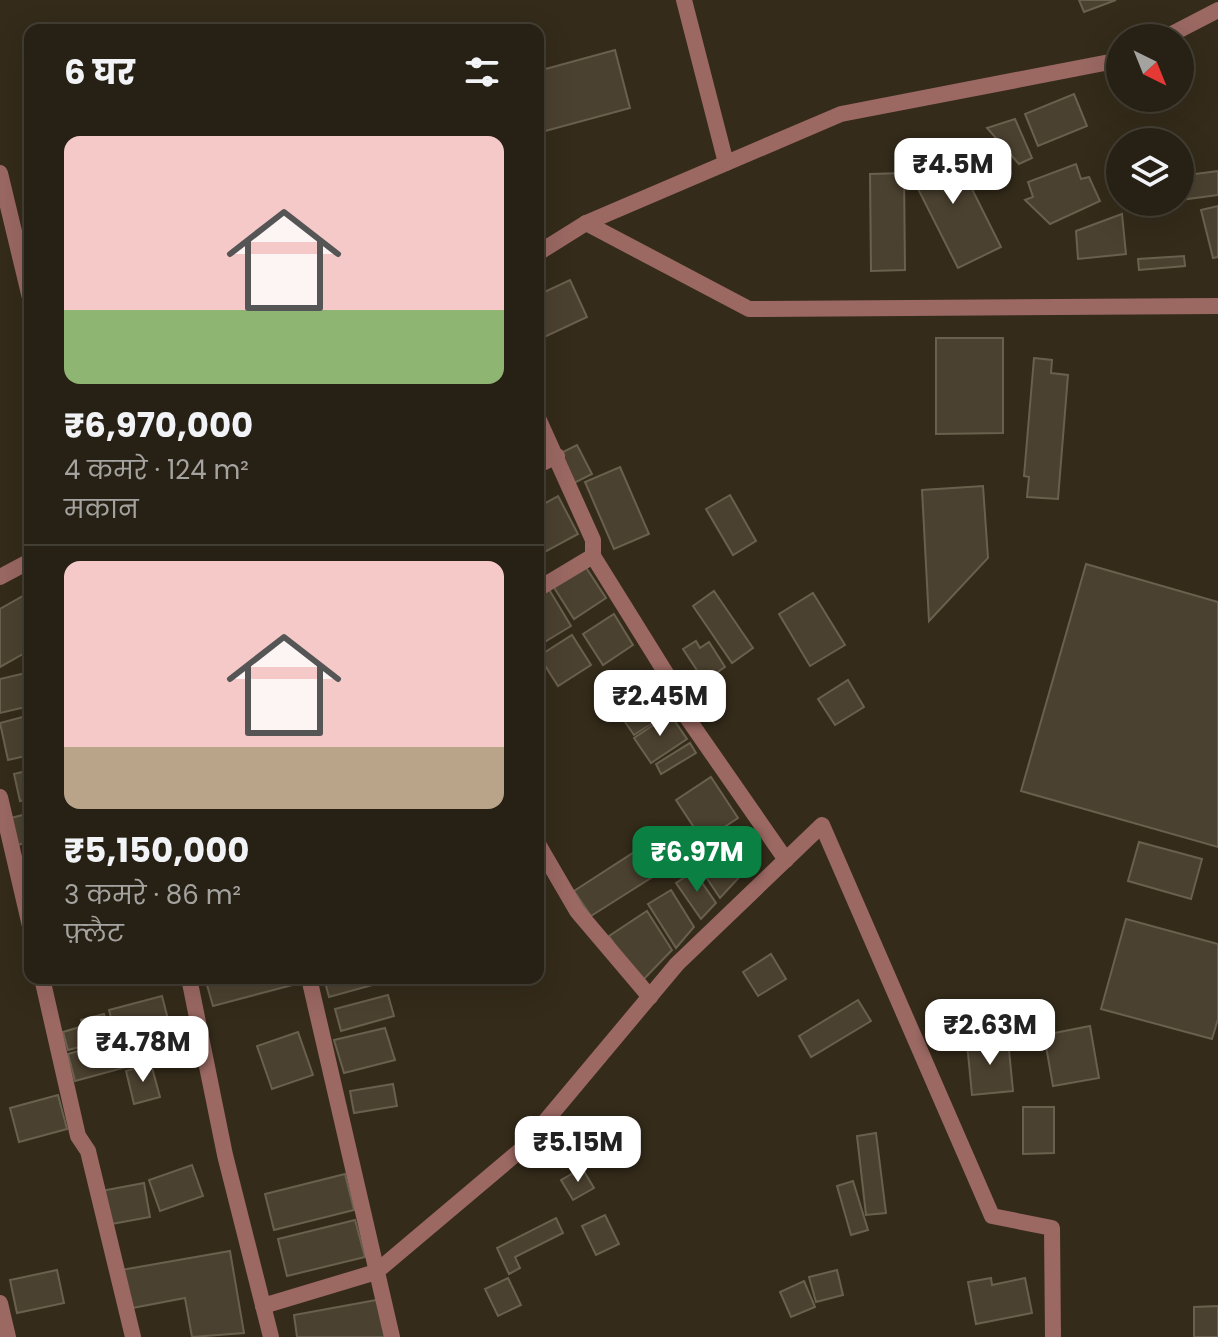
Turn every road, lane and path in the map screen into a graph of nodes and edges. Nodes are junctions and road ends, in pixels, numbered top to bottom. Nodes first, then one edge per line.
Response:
1 (684, 0) edge
2 (1218, 10) edge
3 (1191, 24) edge
4 (1106, 63) edge
5 (726, 163) junction
6 (0, 173) edge
7 (586, 223) junction
8 (544, 249) edge
9 (24, 273) edge
10 (1218, 306) edge
11 (544, 430) edge
12 (557, 456) junction
13 (544, 462) edge
14 (593, 556) junction
15 (24, 564) edge
16 (0, 577) edge
17 (544, 585) edge
18 (0, 797) edge
19 (544, 854) edge
20 (786, 860) junction
21 (24, 900) edge
22 (43, 984) edge
23 (190, 984) edge
24 (310, 984) edge
25 (650, 997) junction
26 (376, 1272) junction
27 (0, 1303) edge
28 (263, 1306) junction
29 (8, 1337) edge
30 (133, 1337) edge
31 (271, 1337) edge
32 (392, 1337) edge
33 (1053, 1337) edge

1 - 5 street
2 - 3 street
4 - 5 street
5 - 7 street
6 - 9 street
7 - 8 street
7 - 10 street
11 - 12 street
12 - 13 street
12 - 14 street
14 - 17 street
14 - 20 street
15 - 16 street
18 - 21 street
19 - 25 street
20 - 25 street
20 - 33 street
22 - 30 street
23 - 28 street
24 - 26 street
25 - 26 street
26 - 28 street
26 - 32 street
27 - 29 street
28 - 31 street

